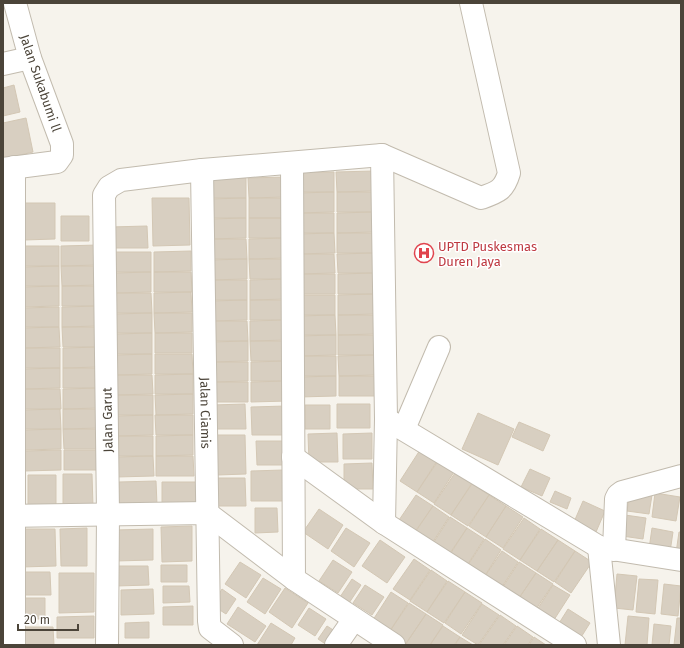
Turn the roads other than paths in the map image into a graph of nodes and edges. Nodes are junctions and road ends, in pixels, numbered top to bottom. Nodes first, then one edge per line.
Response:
1 (15, 3) edge
2 (471, 3) edge
3 (30, 58) junction
4 (3, 64) edge
5 (382, 155) junction
6 (292, 162) junction
7 (8, 168) edge
8 (202, 170) junction
9 (439, 347) dead end
10 (395, 424) junction
11 (293, 457) junction
12 (681, 476) edge
13 (206, 513) junction
14 (108, 514) junction
15 (9, 516) edge
16 (384, 523) junction
17 (606, 549) junction
18 (681, 560) edge
19 (294, 579) junction
20 (354, 619) junction
21 (14, 645) edge
22 (107, 645) edge
23 (232, 645) edge
24 (336, 645) edge
25 (394, 645) edge
26 (576, 645) edge
27 (609, 645) edge

1 - 3 street, Jalan Sukabumi ll
2 - 5 street
3 - 4 street
3 - 7 street, Jalan Sukabumi ll
5 - 6 street
5 - 10 street
6 - 8 street
6 - 11 street
7 - 15 street
8 - 13 street, Jalan Ciamis
8 - 14 street, Jalan Garut
9 - 10 street
10 - 16 street
10 - 17 street
11 - 16 street
11 - 19 street
12 - 17 street
13 - 14 street
13 - 19 street
13 - 23 street, Jalan Ciamis
14 - 15 street
14 - 22 street, Jalan Garut
15 - 21 street
16 - 26 street
17 - 18 street
17 - 27 street
19 - 20 street
20 - 24 street
20 - 25 street

